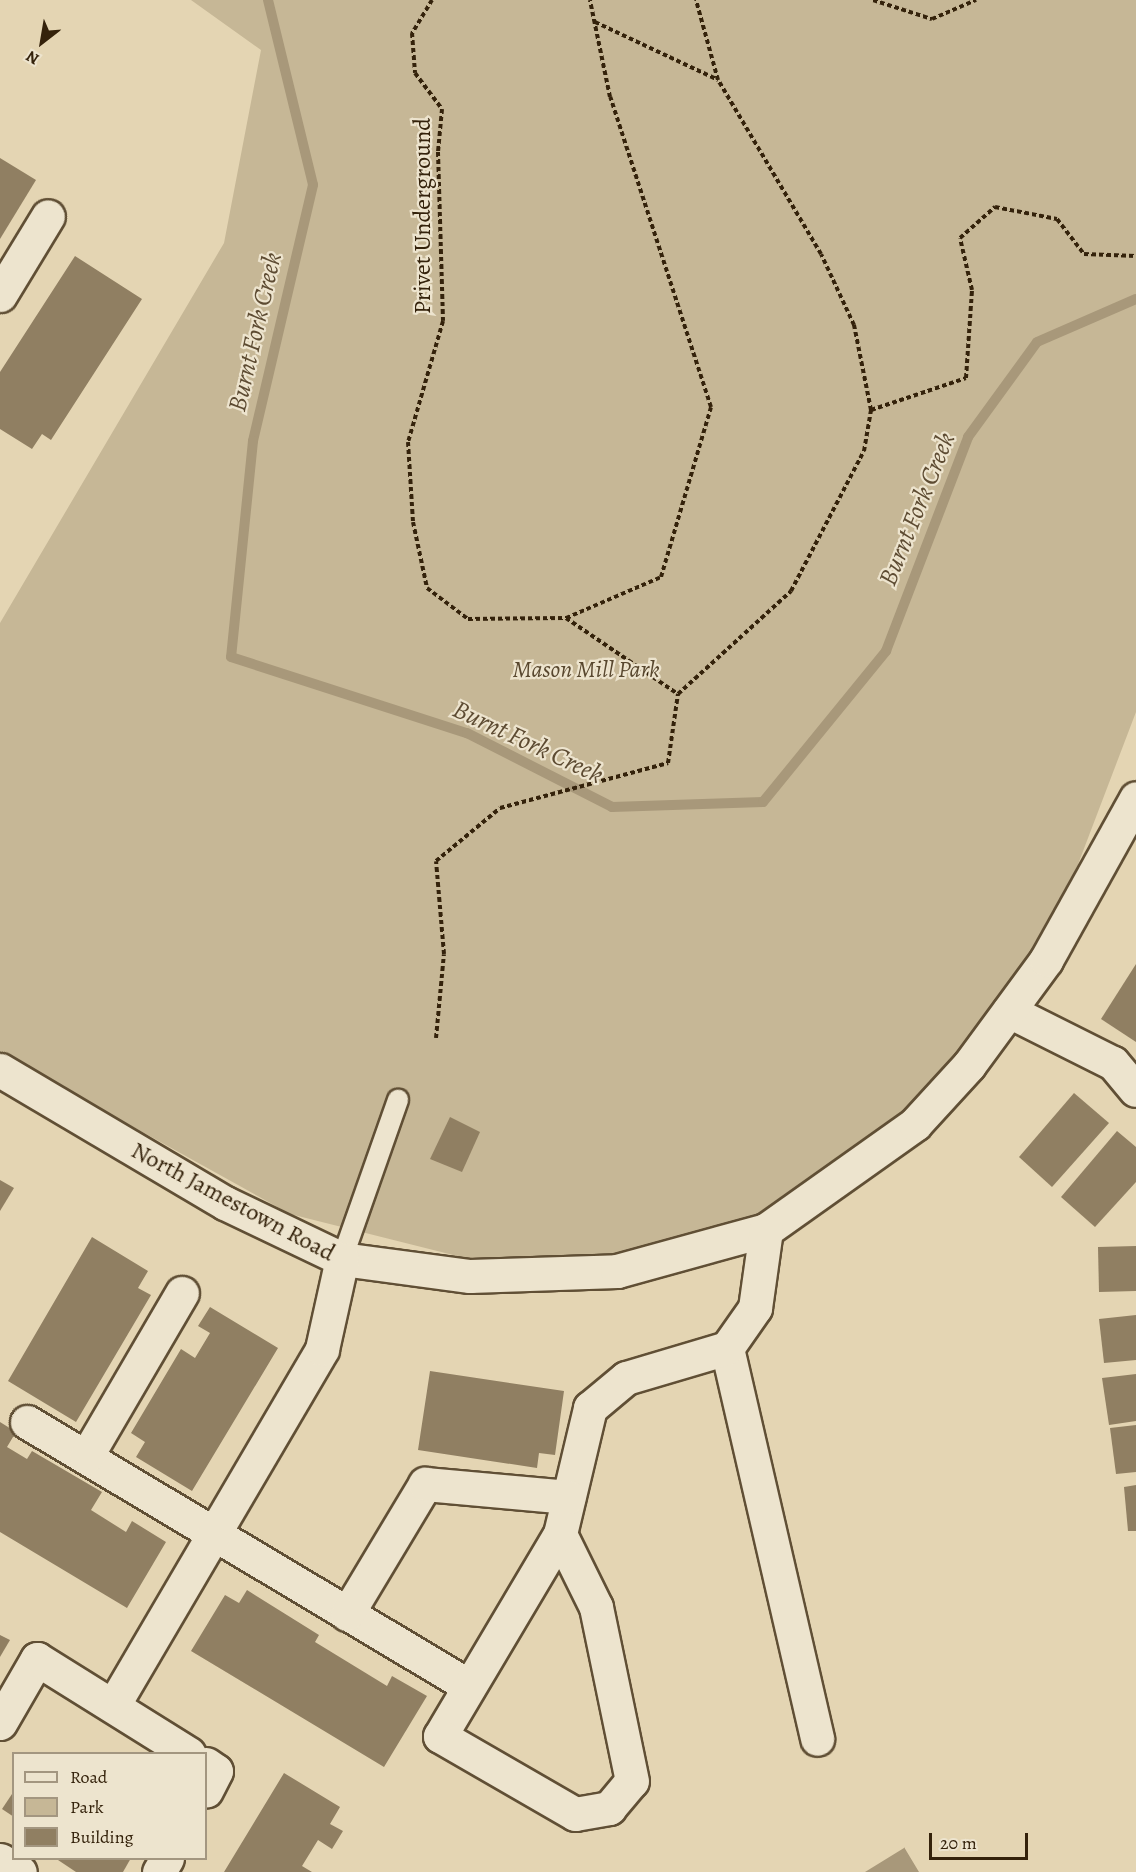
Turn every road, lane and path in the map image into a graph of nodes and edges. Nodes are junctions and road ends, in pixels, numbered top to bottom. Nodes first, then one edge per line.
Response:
1 (432, 0) edge
2 (590, 0) edge
3 (696, 0) edge
4 (873, 0) edge
5 (976, 0) edge
6 (595, 22) junction
7 (718, 80) junction
8 (48, 216) dead end
9 (1136, 256) edge
10 (0, 295) edge
11 (871, 410) junction
12 (566, 618) junction
13 (678, 694) junction
14 (1136, 798) edge
15 (1009, 1011) junction
16 (436, 1038) dead end
17 (0, 1071) edge
18 (1136, 1090) edge
19 (398, 1100) dead end
20 (766, 1230) junction
21 (342, 1260) junction
22 (182, 1293) dead end
23 (727, 1348) junction
24 (27, 1422) dead end
25 (86, 1458) junction
26 (568, 1497) junction
27 (212, 1532) junction
28 (560, 1534) junction
29 (347, 1614) junction
30 (469, 1686) junction
31 (114, 1704) junction
32 (0, 1723) edge
33 (817, 1739) dead end
34 (186, 1752) edge
35 (207, 1765) edge
36 (207, 1789) edge
37 (0, 1860) edge
38 (20, 1872) edge

1 - 12 path, Privet Underground
2 - 6 path
3 - 7 path
4 - 5 path
6 - 7 path
6 - 12 path
7 - 11 path
8 - 10 street
9 - 11 path
11 - 13 path
12 - 13 path
13 - 16 path
14 - 15 street, North Jamestown Road
15 - 18 street
15 - 20 street, North Jamestown Road
17 - 21 street, North Jamestown Road
19 - 21 lane
20 - 21 street, North Jamestown Road
20 - 23 street
21 - 27 street
22 - 25 street
23 - 26 street
23 - 33 street
24 - 25 street
25 - 27 street
26 - 28 street
26 - 29 street
27 - 29 street
27 - 31 street
28 - 30 street
28 - 30 street
29 - 30 street
31 - 32 street
31 - 34 street
35 - 36 street
37 - 38 street

